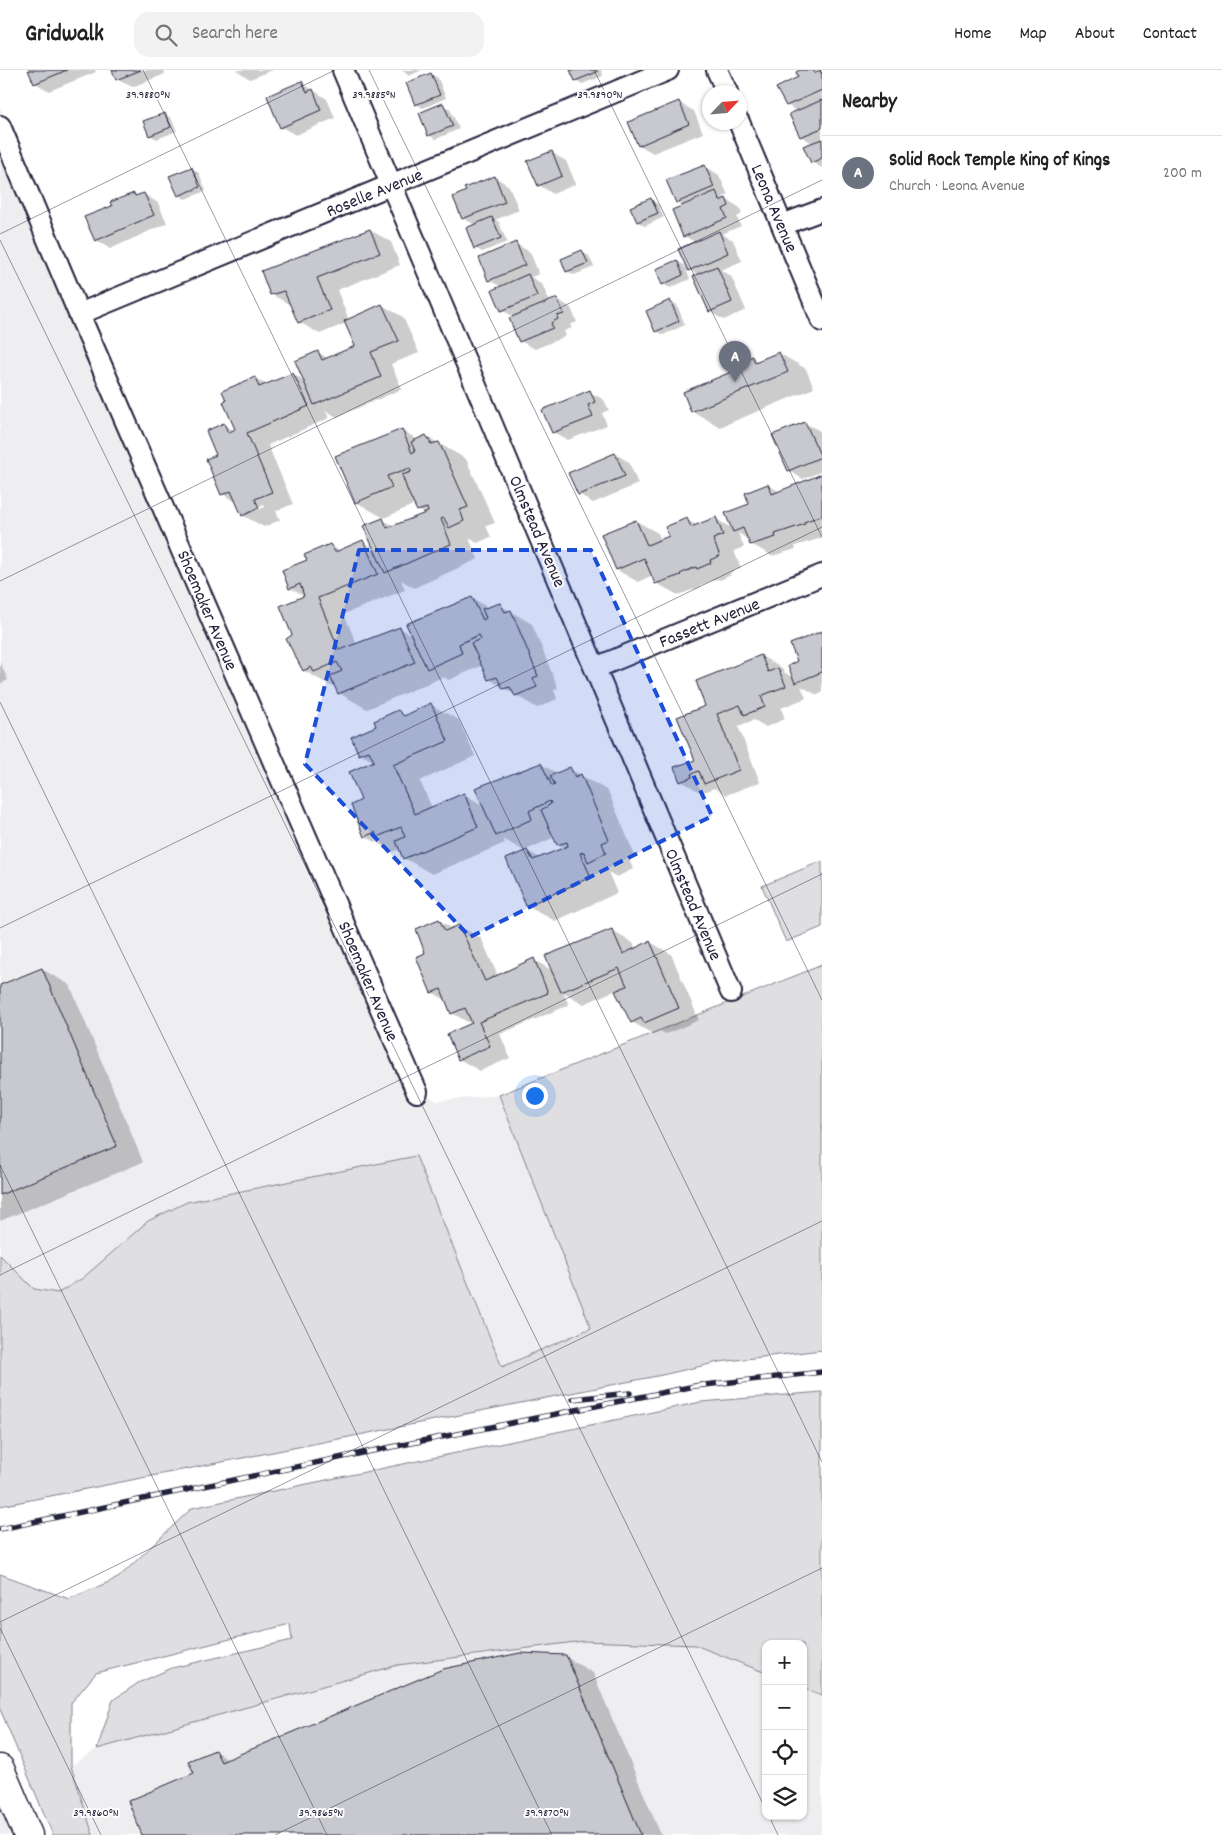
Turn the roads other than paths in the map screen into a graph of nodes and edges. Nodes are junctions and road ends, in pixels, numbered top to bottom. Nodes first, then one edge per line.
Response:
1 (343, 70) edge
2 (668, 70) edge
3 (717, 70) edge
4 (723, 85) edge
5 (0, 126) edge
6 (742, 130) edge
7 (392, 184) junction
8 (822, 210) edge
9 (782, 226) junction
10 (79, 314) junction
11 (822, 320) edge
12 (822, 575) edge
13 (595, 668) junction
14 (732, 992) dead end
15 (416, 1092) dead end
16 (0, 1769) edge
17 (28, 1835) edge

1 - 7 street, Olmstead Avenue
2 - 7 street, Roselle Avenue
3 - 4 street
5 - 10 street, Shoemaker Avenue
6 - 9 street, Leona Avenue
7 - 10 street, Roselle Avenue
7 - 13 street, Olmstead Avenue
8 - 9 street
9 - 11 street, Leona Avenue
10 - 15 street, Shoemaker Avenue
12 - 13 street, Fassett Avenue
13 - 14 street, Olmstead Avenue
16 - 17 main road

